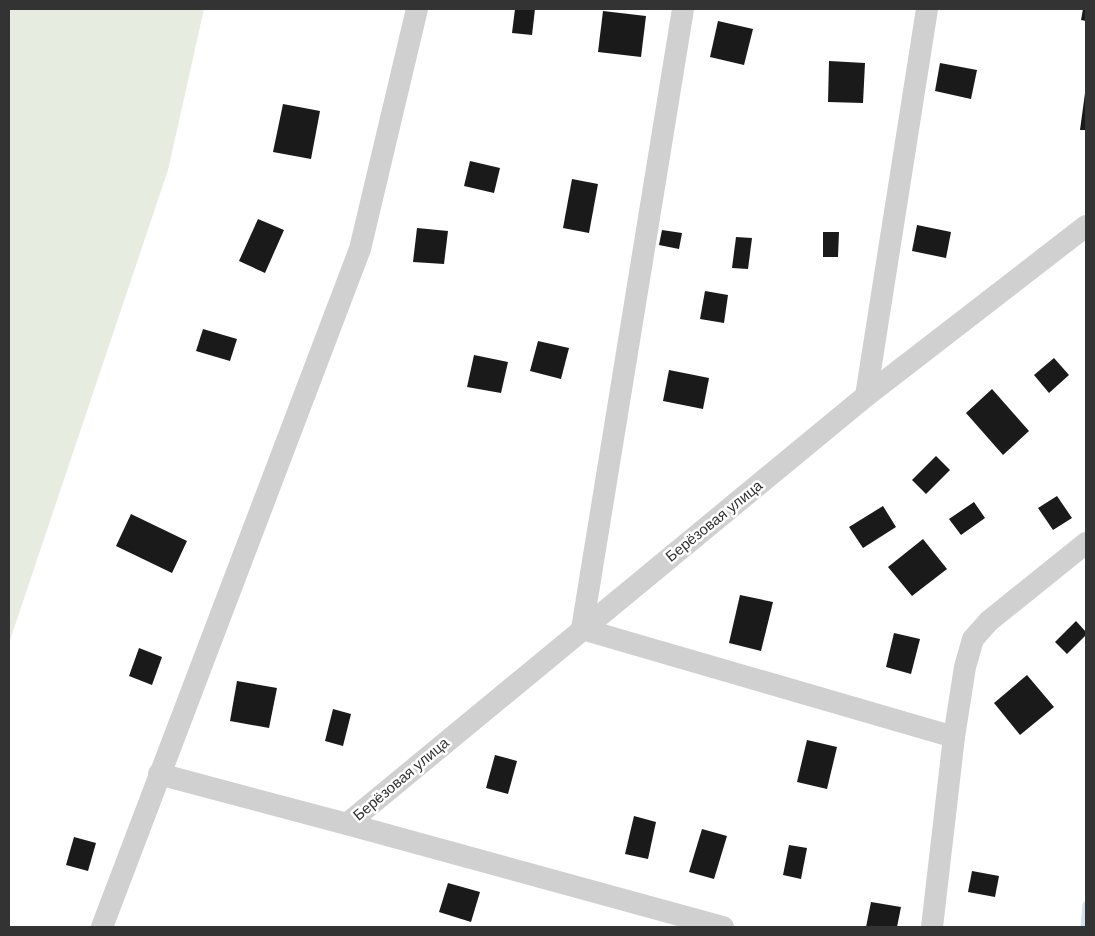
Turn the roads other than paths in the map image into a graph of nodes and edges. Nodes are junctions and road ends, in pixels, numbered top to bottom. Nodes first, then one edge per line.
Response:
1 (417, 9) edge
2 (683, 9) edge
3 (927, 9) edge
4 (1086, 226) edge
5 (866, 396) junction
6 (1086, 543) edge
7 (582, 629) junction
8 (954, 737) junction
9 (159, 774) junction
10 (347, 824) junction
11 (102, 927) edge
12 (723, 927) edge
13 (932, 927) edge

1 - 9 street
2 - 7 street
3 - 5 street
4 - 5 street, Берёзовая улица
5 - 7 street, Берёзовая улица
6 - 8 street
7 - 8 street
7 - 10 street, Берёзовая улица
8 - 13 street
9 - 10 street
9 - 11 street
10 - 12 street

